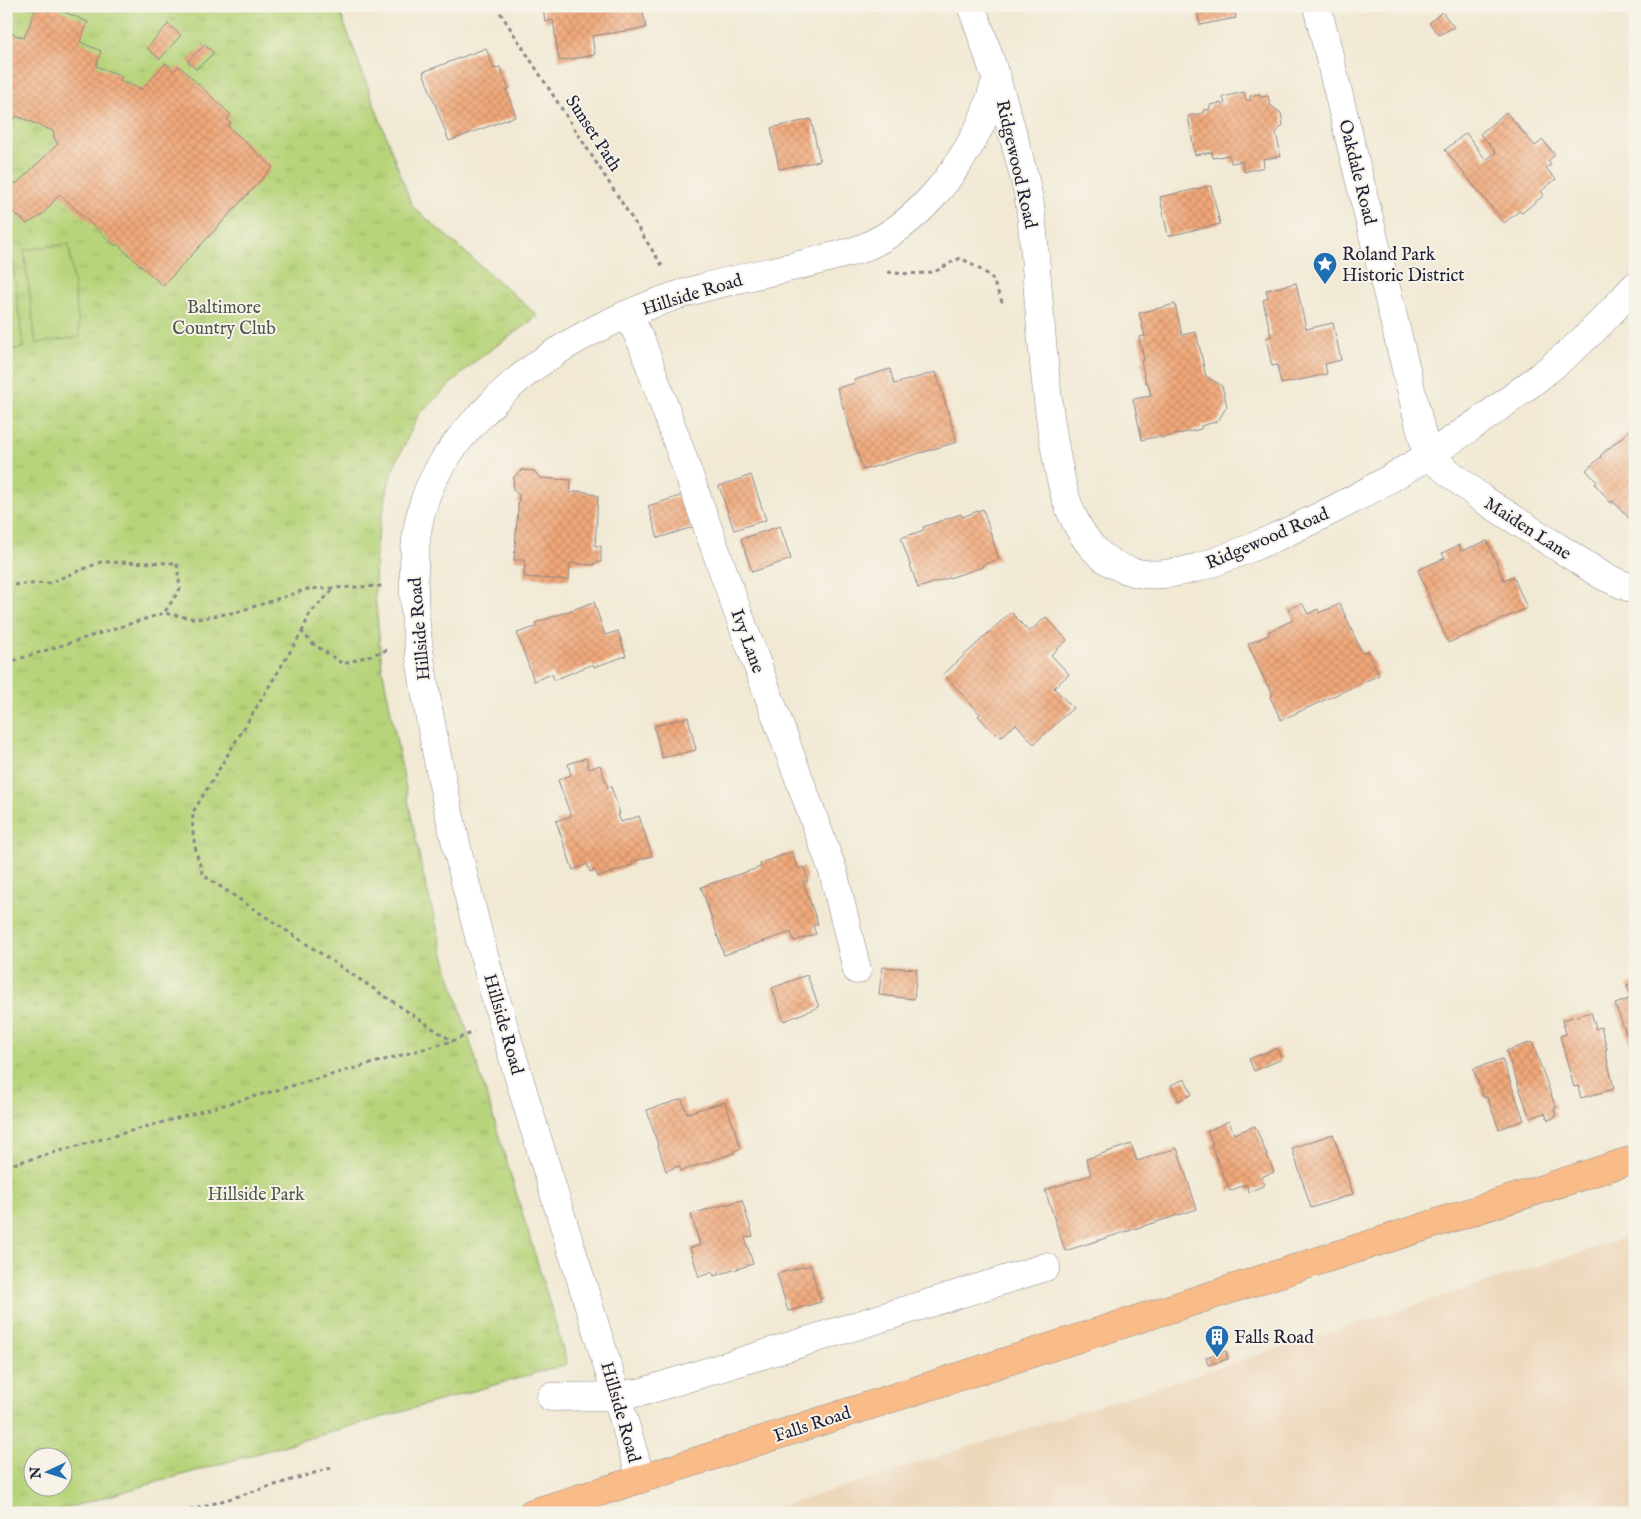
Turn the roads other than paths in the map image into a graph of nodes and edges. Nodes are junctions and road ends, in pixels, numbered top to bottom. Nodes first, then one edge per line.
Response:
1 (971, 6) edge
2 (1317, 6) edge
3 (997, 78) junction
4 (1635, 286) edge
5 (628, 315) junction
6 (1427, 455) junction
7 (1635, 590) edge
8 (857, 970) dead end
9 (1635, 1159) edge
10 (1046, 1267) dead end
11 (617, 1396) junction
12 (551, 1397) dead end
13 (641, 1479) junction
14 (532, 1513) edge

1 - 3 street, Ridgewood Road
2 - 6 street, Oakdale Road
3 - 5 street, Hillside Road
3 - 6 street, Ridgewood Road
4 - 6 street, Ridgewood Road
5 - 8 street, Ivy Lane
5 - 11 street, Hillside Road
6 - 7 street, Maiden Lane
9 - 13 main road, Falls Road
10 - 11 street
11 - 12 street
11 - 13 street, Hillside Road
13 - 14 main road, Falls Road

